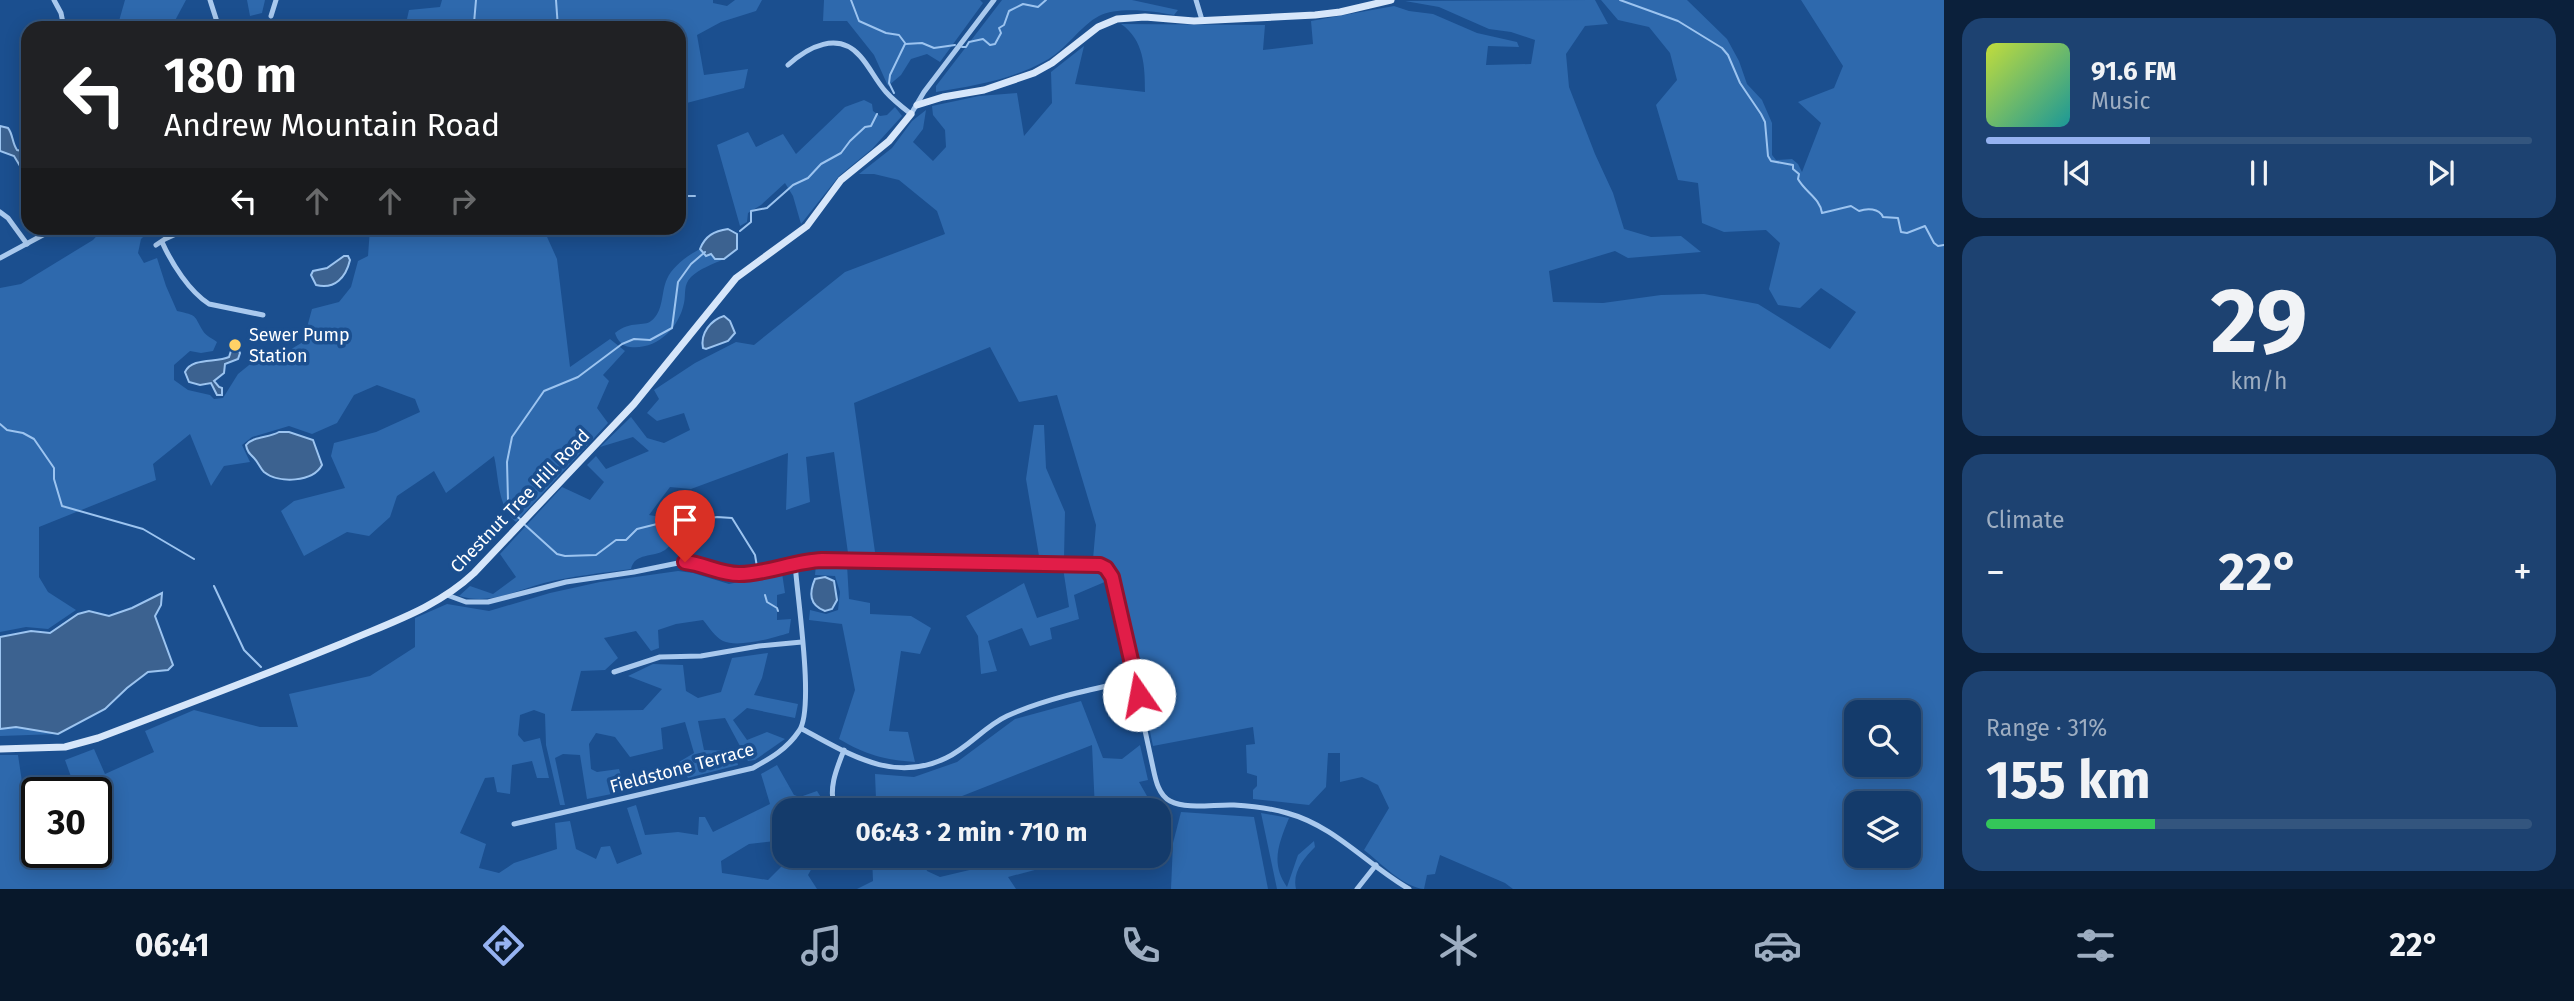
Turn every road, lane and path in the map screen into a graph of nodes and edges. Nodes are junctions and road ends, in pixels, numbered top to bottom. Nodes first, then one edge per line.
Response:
1 (54, 0) edge
2 (210, 0) edge
3 (276, 0) edge
4 (994, 0) edge
5 (1195, 0) edge
6 (1391, 0) edge
7 (271, 16) dead end
8 (1202, 20) junction
9 (63, 21) edge
10 (217, 21) edge
11 (788, 65) dead end
12 (917, 105) junction
13 (911, 114) junction
14 (0, 212) edge
15 (43, 235) edge
16 (176, 235) edge
17 (27, 244) junction
18 (0, 258) edge
19 (263, 315) dead end
20 (795, 563) junction
21 (447, 595) junction
22 (802, 642) junction
23 (614, 672) dead end
24 (1135, 680) junction
25 (802, 729) junction
26 (0, 749) edge
27 (844, 750) junction
28 (832, 798) edge
29 (514, 824) dead end
30 (1376, 865) junction
31 (1357, 889) edge
32 (1409, 889) edge

1 - 9 street
2 - 10 street
3 - 7 street
4 - 12 street
5 - 8 street
6 - 8 street
8 - 12 street
11 - 13 street
12 - 13 street
13 - 21 street, Chestnut Tree Hill Road
14 - 17 street
15 - 17 street
16 - 19 street
17 - 18 street
20 - 21 street
20 - 22 street
20 - 24 street
21 - 26 street, Chestnut Tree Hill Road
22 - 23 street
22 - 25 street
24 - 27 street
24 - 30 street
25 - 27 street
25 - 29 street, Fieldstone Terrace
27 - 28 street
30 - 31 street
30 - 32 street

